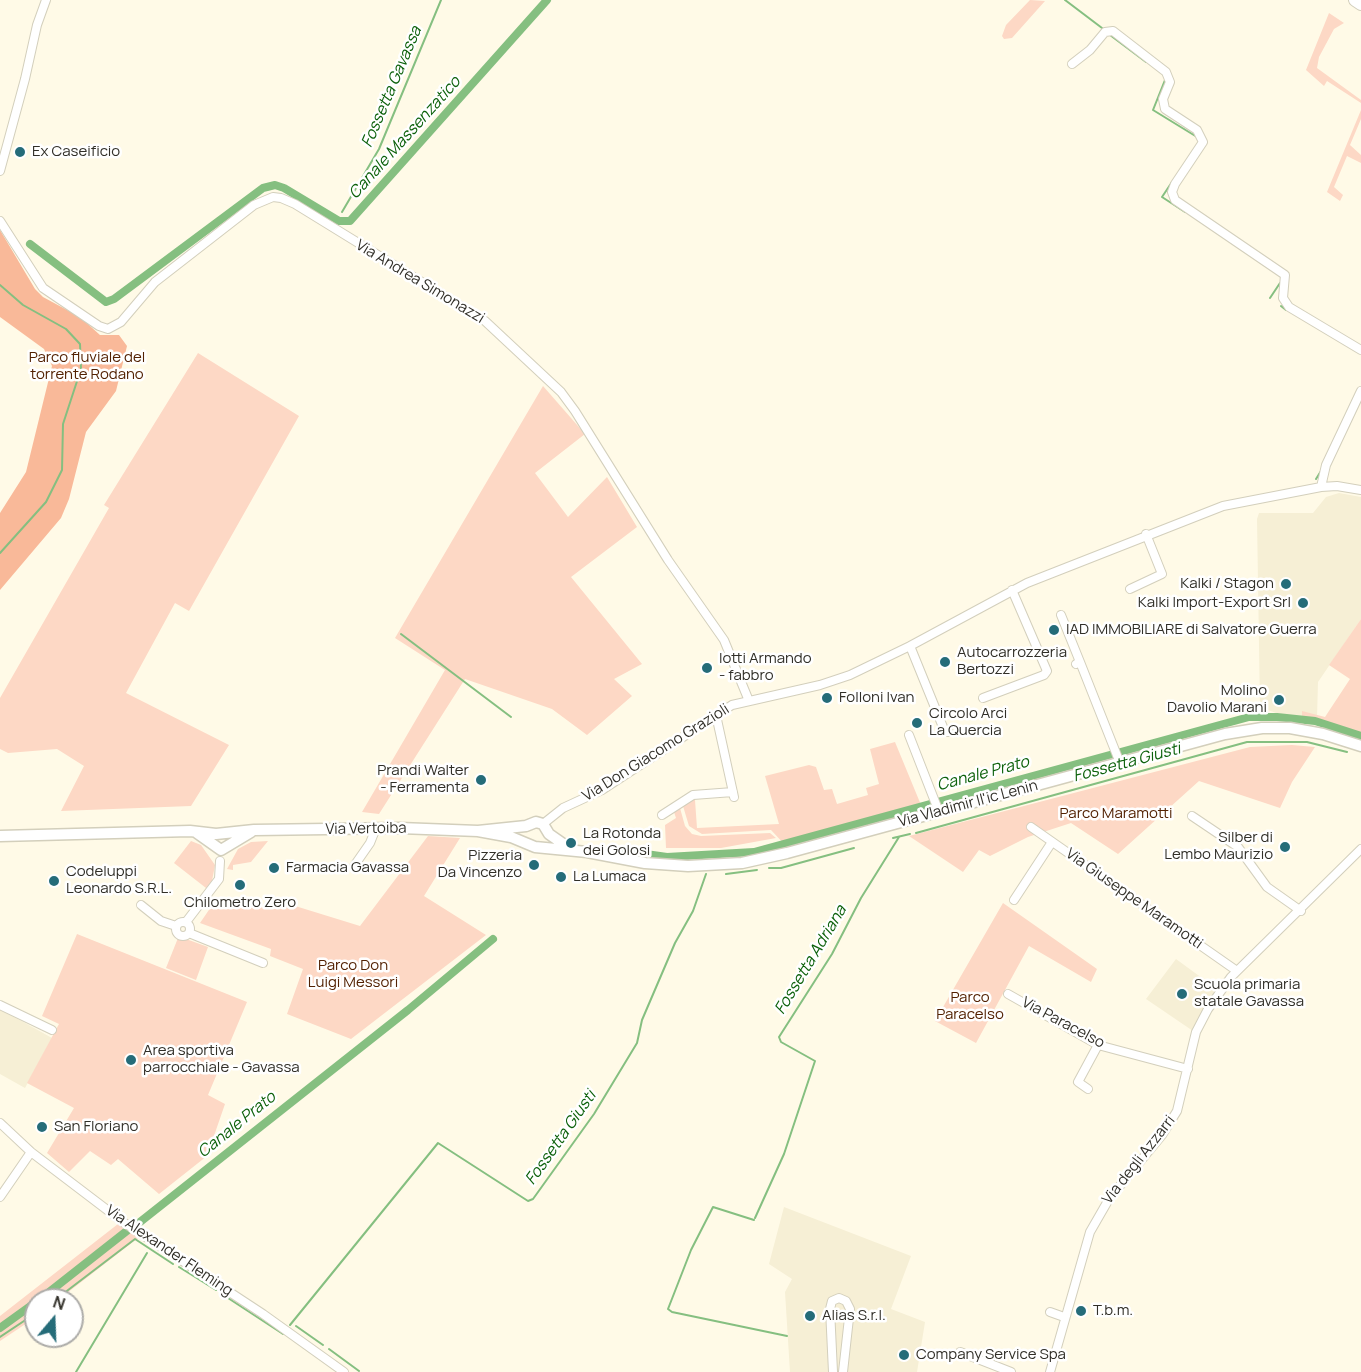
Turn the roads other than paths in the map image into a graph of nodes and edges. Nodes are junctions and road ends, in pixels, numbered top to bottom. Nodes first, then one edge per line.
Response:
1 (46, 0) edge
2 (1355, 0) edge
3 (1361, 4) edge
4 (1072, 64) dead end
5 (0, 171) edge
6 (0, 221) edge
7 (1361, 350) edge
8 (1361, 391) edge
9 (1321, 487) junction
10 (1361, 490) edge
11 (1146, 534) junction
12 (1130, 589) dead end
13 (1012, 590) junction
14 (1061, 615) dead end
15 (910, 646) junction
16 (982, 698) dead end
17 (748, 701) junction
18 (716, 715) junction
19 (949, 732) dead end
20 (909, 735) dead end
21 (1361, 746) edge
22 (1118, 756) junction
23 (937, 808) junction
24 (662, 815) dead end
25 (1192, 816) dead end
26 (543, 824) junction
27 (526, 826) junction
28 (1031, 827) dead end
29 (376, 828) junction
30 (254, 830) junction
31 (190, 831) junction
32 (477, 831) junction
33 (220, 834) junction
34 (549, 834) junction
35 (0, 836) edge
36 (525, 841) junction
37 (1052, 842) junction
38 (539, 846) junction
39 (221, 847) junction
40 (1361, 849) edge
41 (572, 850) junction
42 (354, 866) dead end
43 (1014, 900) dead end
44 (141, 904) dead end
45 (1301, 911) junction
46 (186, 922) junction
47 (176, 926) junction
48 (189, 933) junction
49 (263, 963) dead end
50 (1237, 971) junction
51 (1008, 994) dead end
52 (0, 1005) edge
53 (52, 1030) dead end
54 (1098, 1045) junction
55 (1188, 1069) junction
56 (1088, 1089) dead end
57 (0, 1123) edge
58 (32, 1152) junction
59 (0, 1197) edge
60 (1050, 1312) dead end
61 (1064, 1317) junction
62 (960, 1352) dead end
63 (344, 1372) edge
64 (833, 1372) edge
65 (843, 1372) edge
66 (1011, 1372) edge
67 (1050, 1372) edge

1 - 5 street
2 - 3 highway
4 - 7 street
6 - 17 street, Via Andrea Simonazzi
8 - 9 street
9 - 10 street, Via Don Giacomo Grazioli
9 - 11 street, Via Don Giacomo Grazioli
11 - 12 street
11 - 13 street, Via Don Giacomo Grazioli
13 - 15 street, Via Don Giacomo Grazioli
13 - 16 street
14 - 22 street
15 - 17 street, Via Don Giacomo Grazioli
15 - 19 street
17 - 18 street, Via Don Giacomo Grazioli
18 - 24 street
18 - 26 street, Via Don Giacomo Grazioli
20 - 23 street, Via Vladimir Il'ic Lenin
21 - 22 main road, Via Vladimir Il'ic Lenin
22 - 23 main road, Via Vladimir Il'ic Lenin
23 - 41 main road, Via Vladimir Il'ic Lenin
25 - 45 street
26 - 27 main road
26 - 34 main road, Via Vladimir Il'ic Lenin
27 - 32 main road
27 - 36 main road
28 - 37 street, Via Giuseppe Maramotti
29 - 30 main road, Via Vertoiba
29 - 32 main road, Via Vertoiba
29 - 42 street
30 - 33 main road, Via Vertoiba
30 - 39 main road
31 - 33 main road, Via Vertoiba
31 - 35 main road
31 - 39 main road
32 - 36 main road, Via Vladimir Il'ic Lenin
33 - 39 main road
34 - 38 main road
34 - 41 main road, Via Vladimir Il'ic Lenin
36 - 38 main road, Via Vladimir Il'ic Lenin
37 - 43 street
37 - 50 street, Via Giuseppe Maramotti
38 - 41 main road, Via Vladimir Il'ic Lenin
39 - 46 street
40 - 45 street, Via degli Azzarri
44 - 47 street
45 - 50 street, Via degli Azzarri
46 - 47 street
46 - 48 street
47 - 48 street
48 - 49 street
50 - 55 street, Via degli Azzarri
51 - 54 street, Via Paracelso
52 - 53 street
54 - 55 street, Via Paracelso
54 - 56 street
55 - 61 street, Via degli Azzarri
57 - 58 street, Via Alexander Fleming
58 - 59 street
58 - 63 street, Via Alexander Fleming
60 - 61 street
61 - 67 street, Via degli Azzarri
62 - 66 street
64 - 65 street

